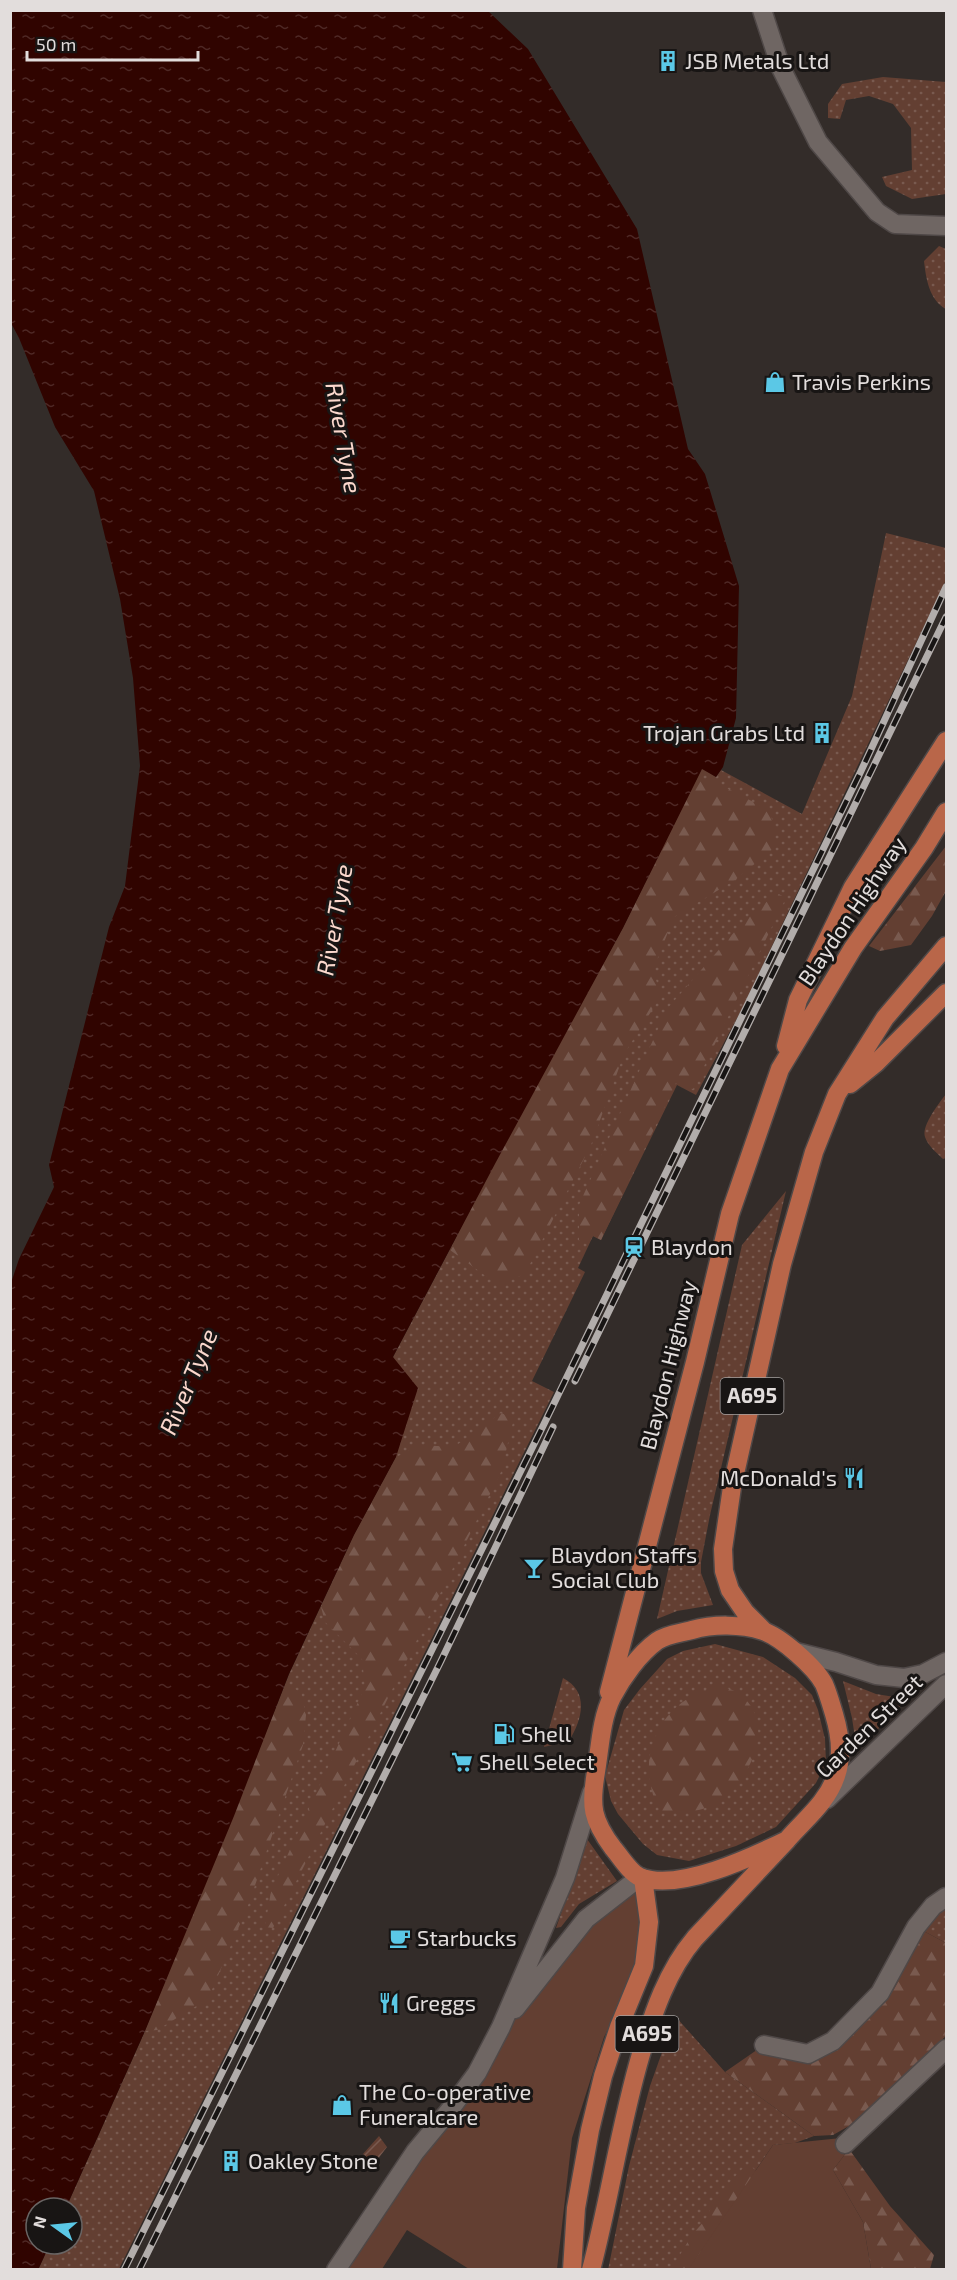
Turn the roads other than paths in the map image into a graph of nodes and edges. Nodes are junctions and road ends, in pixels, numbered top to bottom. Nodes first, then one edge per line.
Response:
1 (762, 10) edge
2 (946, 226) edge
3 (946, 741) edge
4 (946, 812) edge
5 (946, 946) edge
6 (946, 993) edge
7 (780, 1069) junction
8 (837, 1094) junction
9 (764, 1631) junction
10 (796, 1652) junction
11 (946, 1662) edge
12 (946, 1684) edge
13 (603, 1729) junction
14 (592, 1791) junction
15 (823, 1802) junction
16 (787, 1840) junction
17 (641, 1877) junction
18 (946, 1897) edge
19 (501, 2027) junction
20 (764, 2045) dead end
21 (946, 2049) edge
22 (845, 2144) dead end
23 (336, 2270) edge
24 (572, 2270) edge
25 (591, 2270) edge

1 - 2 street
3 - 7 main road
4 - 7 main road, Blaydon Highway / A695
5 - 8 main road, A695
6 - 8 main road
7 - 13 main road, Blaydon Highway / A695
8 - 9 main road, A695
9 - 10 main road
9 - 13 main road
10 - 11 street, Garden Street
10 - 15 main road
12 - 15 street, Garden Street
13 - 14 main road
14 - 17 main road
14 - 19 street
15 - 16 main road
16 - 17 main road
16 - 25 main road, A695
17 - 19 street
17 - 24 main road, A695
18 - 20 street
19 - 23 street
21 - 22 street

